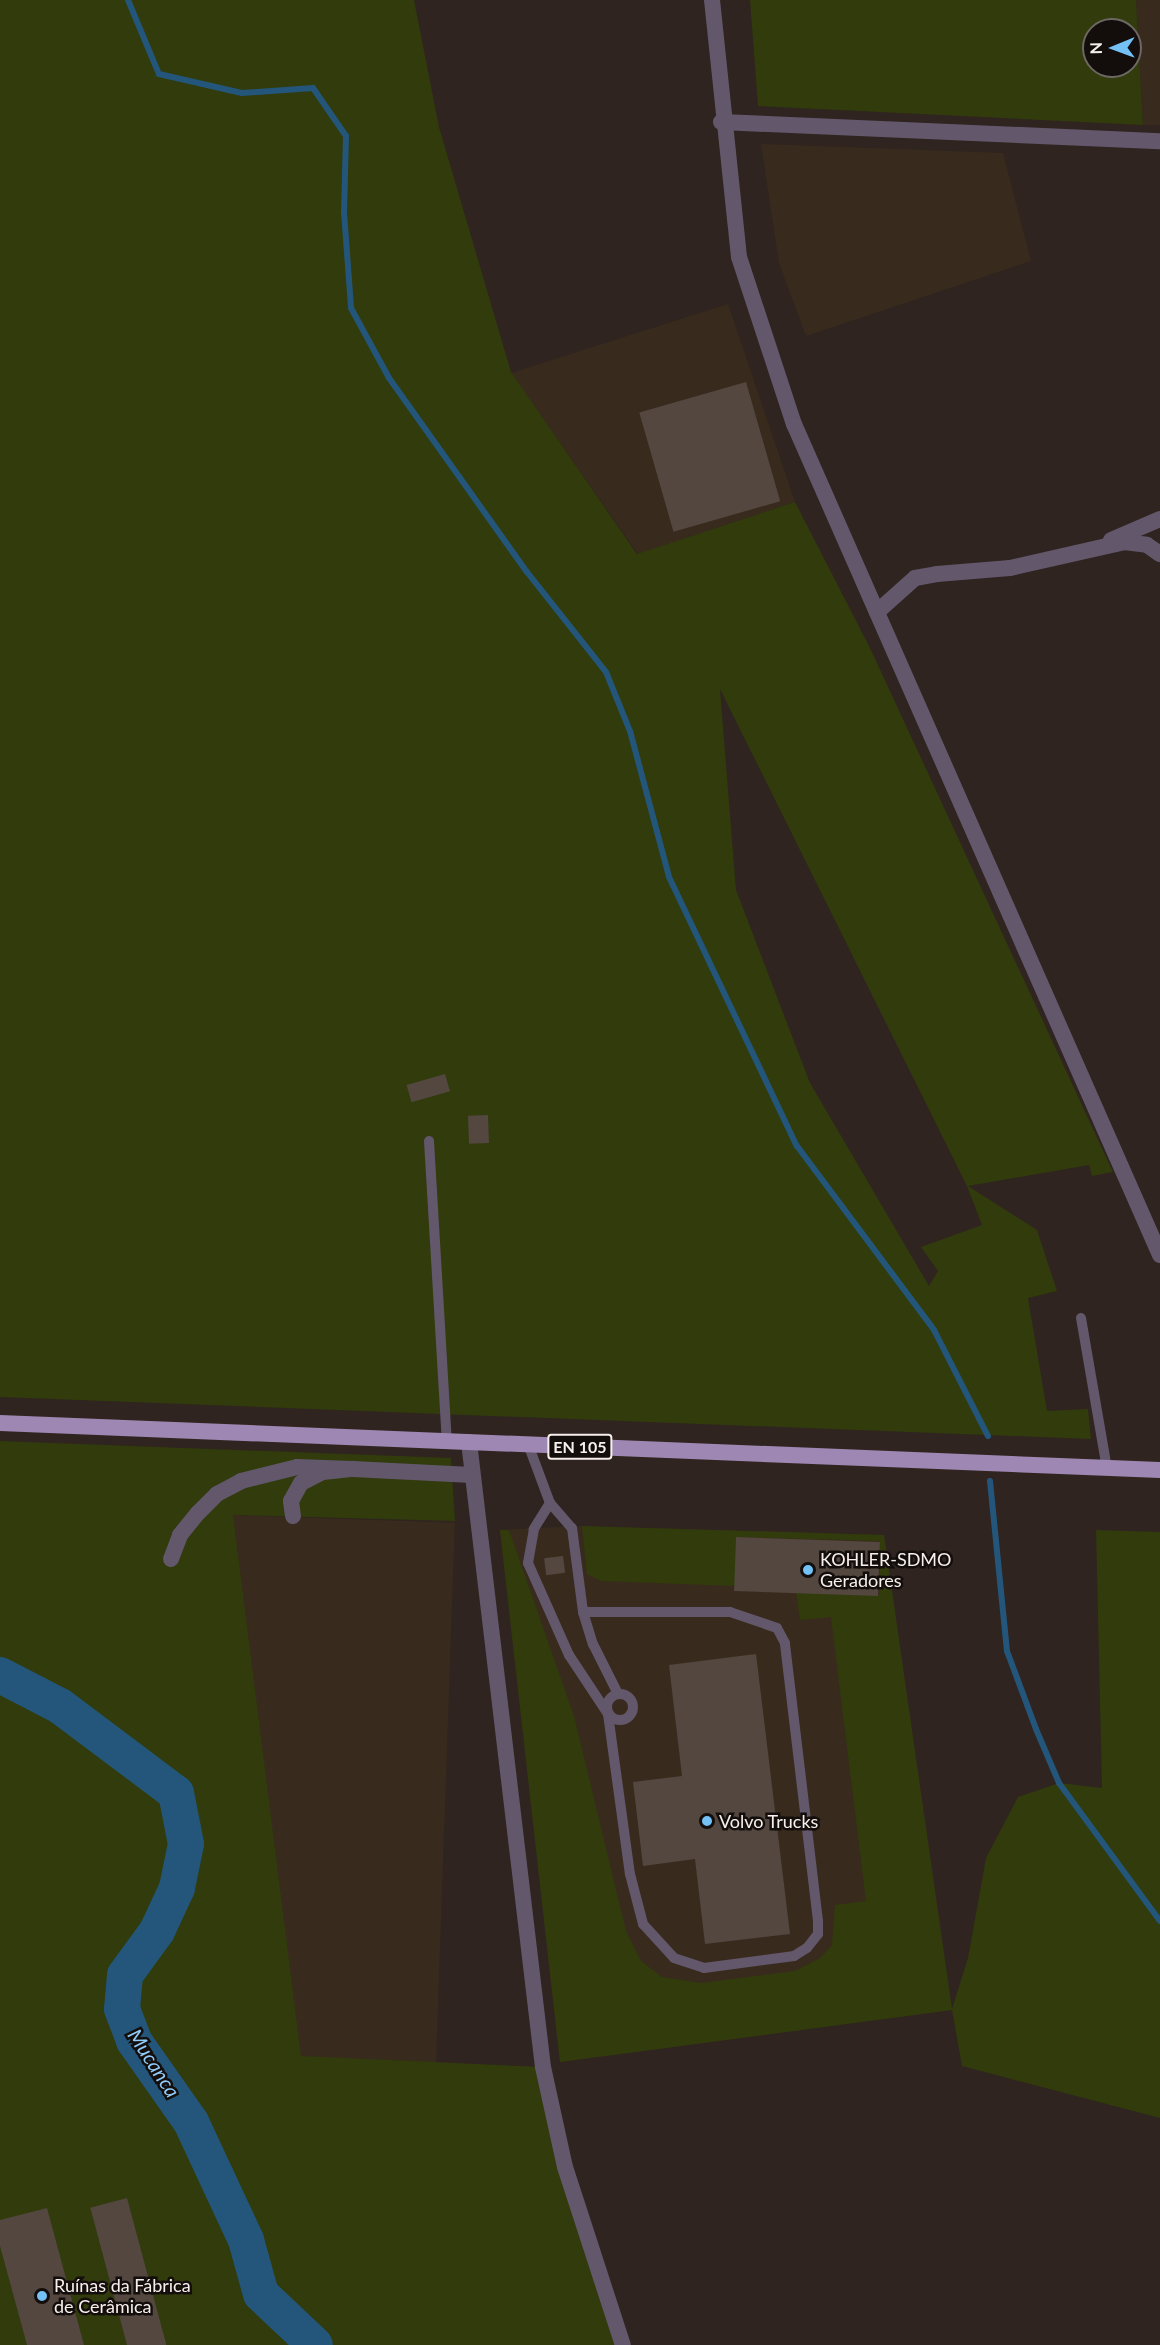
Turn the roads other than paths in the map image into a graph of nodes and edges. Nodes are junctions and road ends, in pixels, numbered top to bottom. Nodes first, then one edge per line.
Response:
1 (712, 0) edge
2 (721, 122) junction
3 (1160, 141) edge
4 (1160, 519) edge
5 (1094, 548) junction
6 (1160, 554) edge
7 (877, 612) junction
8 (429, 1141) dead end
9 (1160, 1255) edge
10 (1081, 1318) dead end
11 (0, 1423) edge
12 (447, 1441) junction
13 (469, 1442) junction
14 (528, 1444) junction
15 (1107, 1468) junction
16 (353, 1469) junction
17 (1160, 1470) edge
18 (472, 1475) junction
19 (550, 1503) junction
20 (293, 1516) dead end
21 (171, 1559) dead end
22 (583, 1612) junction
23 (618, 1694) junction
24 (608, 1714) junction
25 (623, 2345) edge

1 - 2 street
2 - 3 street
2 - 7 street
4 - 5 street
5 - 6 street
5 - 7 street
7 - 9 street
8 - 12 lane
10 - 15 lane
11 - 12 main road, EN 105
12 - 13 main road, EN 105
13 - 14 main road, EN 105
13 - 18 street
14 - 15 main road, EN 105
14 - 19 lane
15 - 17 main road, EN 105
16 - 18 street
16 - 20 street
16 - 21 street
18 - 25 street
19 - 22 lane
19 - 24 lane
22 - 23 lane
22 - 24 lane
23 - 24 lane
23 - 24 lane

